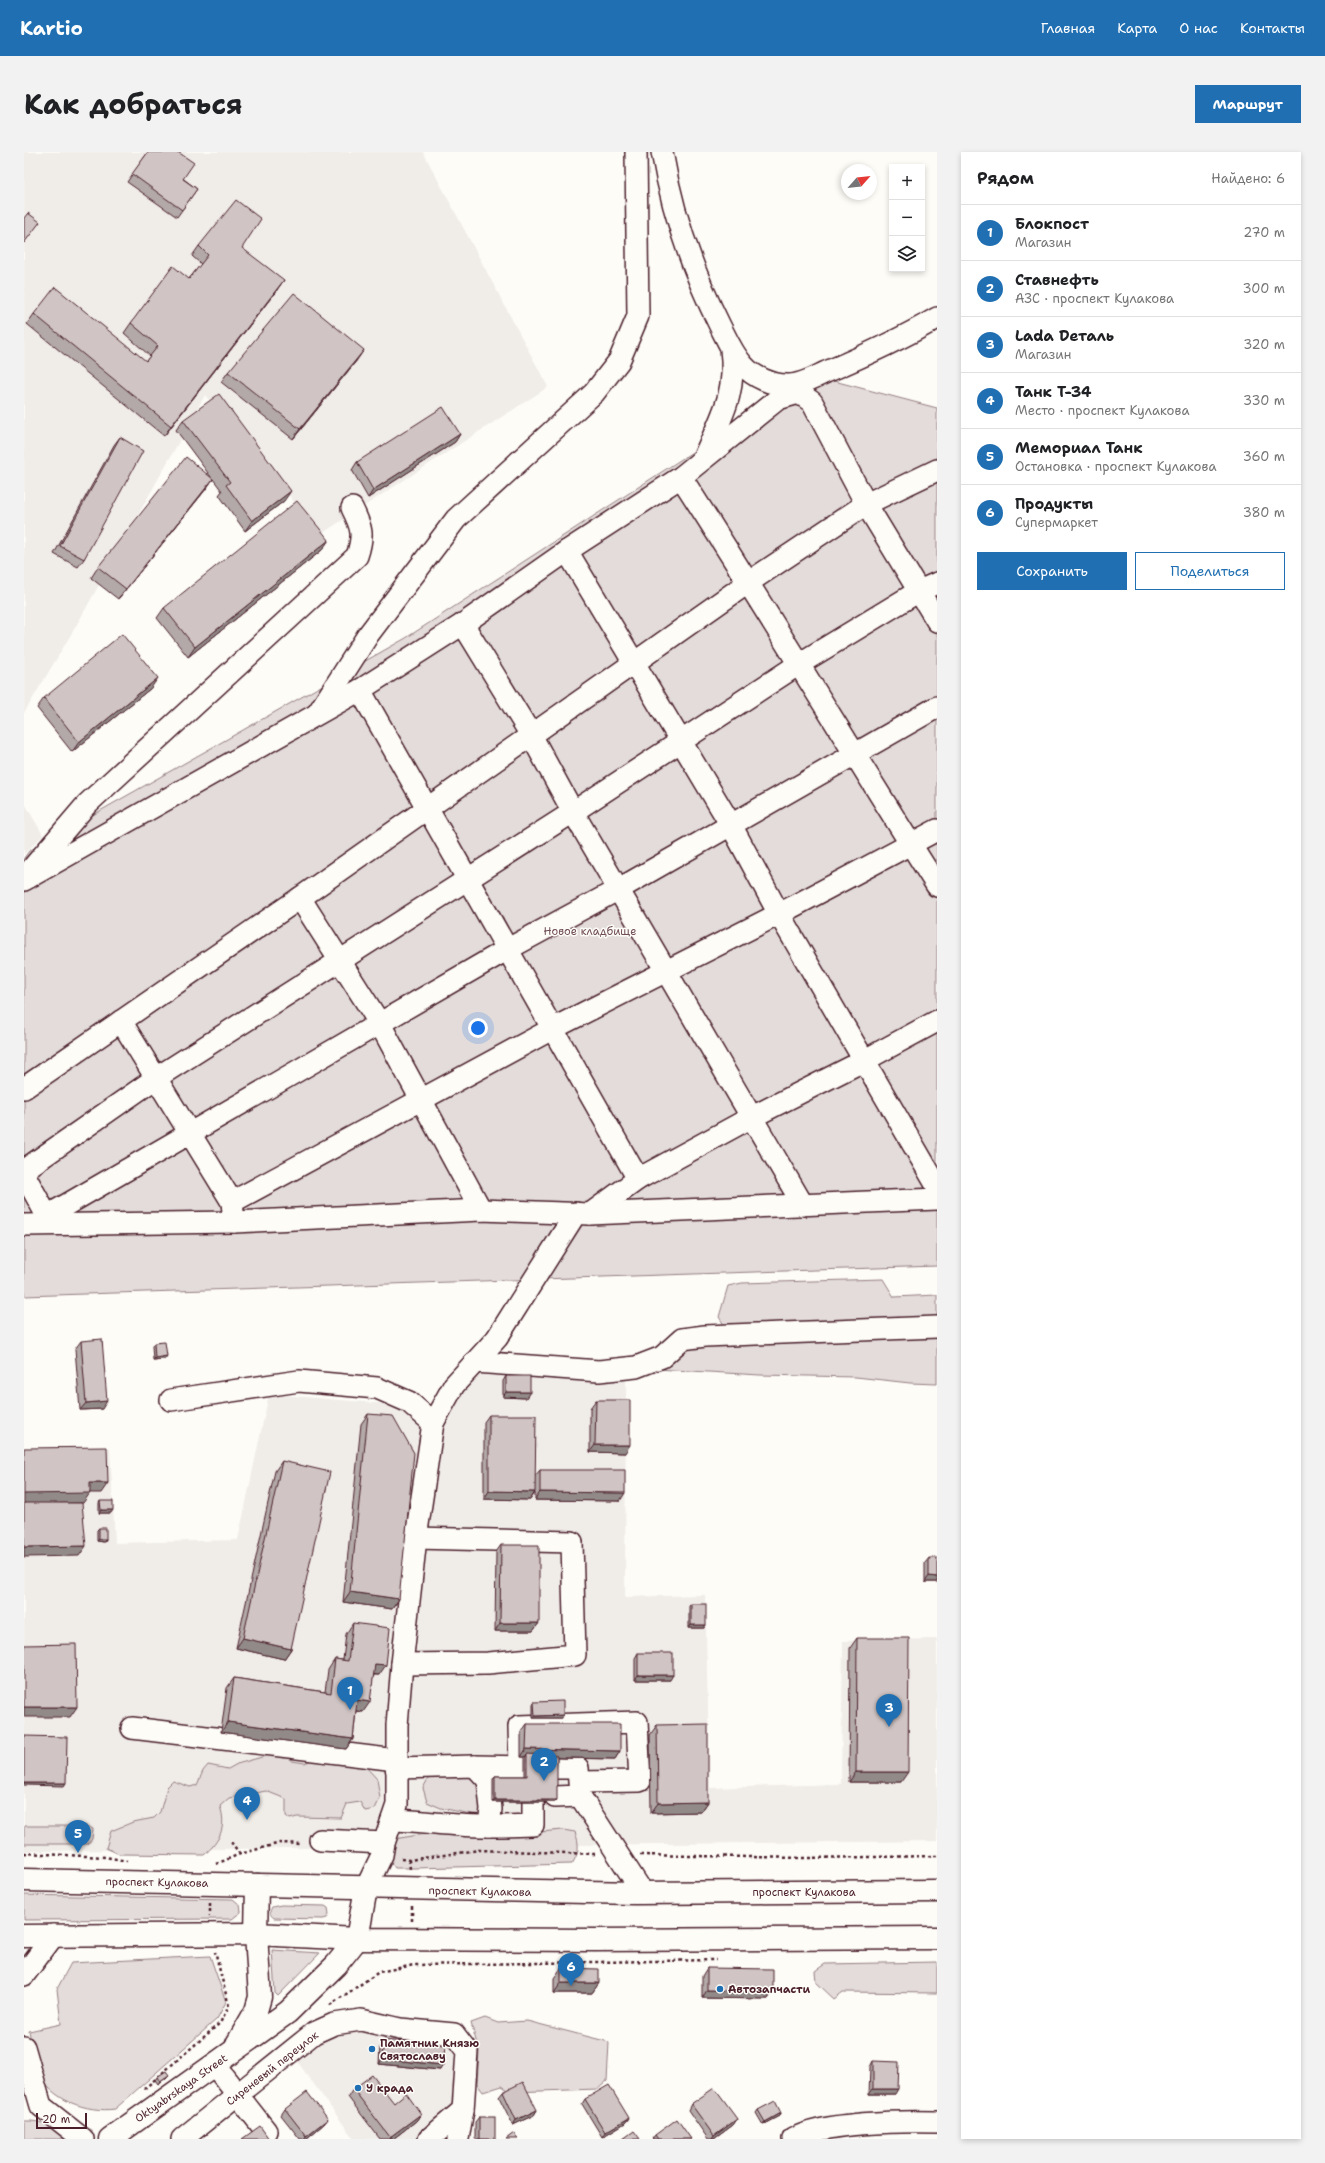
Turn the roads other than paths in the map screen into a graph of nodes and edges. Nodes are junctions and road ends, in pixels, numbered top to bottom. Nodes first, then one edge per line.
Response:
1 (636, 152) edge
2 (662, 152) edge
3 (937, 318) edge
4 (731, 349) junction
5 (772, 383) junction
6 (799, 393) junction
7 (703, 459) junction
8 (937, 470) edge
9 (681, 476) junction
10 (866, 504) junction
11 (352, 508) dead end
12 (567, 551) junction
13 (748, 582) junction
14 (928, 587) edge
15 (937, 621) edge
16 (463, 624) junction
17 (633, 663) junction
18 (800, 664) junction
19 (360, 690) junction
20 (937, 707) edge
21 (317, 715) junction
22 (531, 735) junction
23 (681, 742) junction
24 (854, 756) junction
25 (428, 807) junction
26 (573, 812) junction
27 (731, 825) junction
28 (937, 830) edge
29 (910, 844) junction
30 (24, 879) edge
31 (468, 879) junction
32 (937, 886) edge
33 (619, 889) junction
34 (300, 898) junction
35 (779, 914) junction
36 (508, 949) junction
37 (341, 960) junction
38 (666, 972) junction
39 (121, 1021) junction
40 (937, 1021) edge
41 (380, 1024) junction
42 (552, 1029) junction
43 (865, 1060) junction
44 (156, 1078) junction
45 (24, 1088) edge
46 (422, 1101) junction
47 (752, 1117) junction
48 (190, 1132) junction
49 (24, 1170) edge
50 (24, 1174) edge
51 (638, 1179) junction
52 (937, 1186) edge
53 (937, 1199) edge
54 (803, 1205) junction
55 (481, 1210) junction
56 (233, 1212) junction
57 (583, 1213) junction
58 (49, 1220) junction
59 (24, 1225) edge
60 (937, 1327) edge
61 (475, 1362) junction
62 (171, 1400) dead end
63 (433, 1423) junction
64 (416, 1538) junction
65 (402, 1664) junction
66 (132, 1728) dead end
67 (396, 1764) junction
68 (475, 1766) junction
69 (555, 1768) edge
70 (580, 1789) junction
71 (555, 1797) edge
72 (533, 1802) edge
73 (392, 1820) junction
74 (489, 1826) junction
75 (311, 1842) road end
76 (383, 1849) junction
77 (24, 1880) edge
78 (257, 1885) junction
79 (366, 1888) junction
80 (937, 1891) edge
81 (643, 1893) junction
82 (256, 1934) junction
83 (54, 1935) junction
84 (24, 1936) edge
85 (937, 1938) edge
86 (357, 1939) junction
87 (404, 1939) junction
88 (336, 1965) junction
89 (24, 1975) edge
90 (24, 2047) edge
91 (232, 2052) junction
92 (215, 2066) junction
93 (27, 2069) edge
94 (237, 2095) junction
95 (32, 2108) edge
96 (463, 2110) junction
97 (937, 2122) edge
98 (266, 2131) dead end
99 (117, 2137) edge
100 (83, 2139) edge
101 (182, 2139) edge
102 (429, 2139) edge
103 (458, 2139) edge
104 (793, 2139) edge

1 - 21 street
2 - 4 street
3 - 5 street
4 - 5 street
4 - 7 street
5 - 6 street
6 - 7 street
6 - 10 street
7 - 9 street
8 - 10 street
9 - 12 street
9 - 13 street
10 - 13 street
10 - 14 street
11 - 30 street
12 - 16 street
12 - 17 street
13 - 17 street
13 - 18 street
14 - 15 street
14 - 18 street
16 - 19 street
16 - 22 street
17 - 22 street
17 - 23 street
18 - 23 street
18 - 24 street
19 - 21 street
19 - 25 street
20 - 24 street
21 - 30 street
22 - 25 street
22 - 26 street
23 - 26 street
23 - 27 street
24 - 27 street
24 - 29 street
25 - 31 street
25 - 34 street
26 - 31 street
26 - 33 street
27 - 33 street
27 - 35 street
28 - 29 street
29 - 32 street
29 - 35 street
31 - 36 street
31 - 37 street
33 - 36 street
33 - 38 street
34 - 37 street
34 - 39 street
35 - 38 street
35 - 43 street
36 - 41 street
36 - 42 street
37 - 41 street
37 - 44 street
38 - 42 street
38 - 47 street
39 - 44 street
39 - 45 street
40 - 43 street
41 - 46 street
41 - 48 street
42 - 46 street
42 - 51 street
43 - 47 street
43 - 52 street
44 - 48 street
44 - 49 street
46 - 55 street
46 - 56 street
47 - 51 street
47 - 54 street
48 - 56 street
48 - 58 street
50 - 58 street
51 - 57 street
53 - 54 street
54 - 57 street
55 - 56 street
55 - 57 street
56 - 58 street
57 - 61 street
58 - 59 street
60 - 61 street
61 - 63 street
62 - 63 street
63 - 64 street
64 - 65 street
64 - 65 street
65 - 67 street
66 - 67 street
67 - 68 street
67 - 73 street
68 - 70 street
68 - 74 street
69 - 70 street
70 - 71 street
70 - 81 street
72 - 74 street
73 - 74 street
73 - 76 street
75 - 76 street
76 - 79 street
77 - 78 main road, проспект Кулакова
78 - 79 main road, проспект Кулакова
78 - 82 main road, Oktyabrskaya Street
79 - 81 main road, проспект Кулакова
79 - 86 main road, Oktyabrskaya Street
80 - 81 main road, проспект Кулакова
82 - 83 main road
82 - 86 main road
82 - 91 main road, Oktyabrskaya Street
83 - 84 main road
83 - 89 street
85 - 87 main road
86 - 87 main road
86 - 88 main road, Oktyabrskaya Street
87 - 88 main road
88 - 91 main road, Oktyabrskaya Street
90 - 93 street
91 - 92 main road, Oktyabrskaya Street
92 - 94 street
92 - 99 main road, Oktyabrskaya Street
93 - 95 street
94 - 96 street, Сиреневый переулок
94 - 98 street
94 - 101 street, Сиреневый переулок
95 - 100 street
96 - 102 street
96 - 103 street, Сиреневый переулок
97 - 104 street

